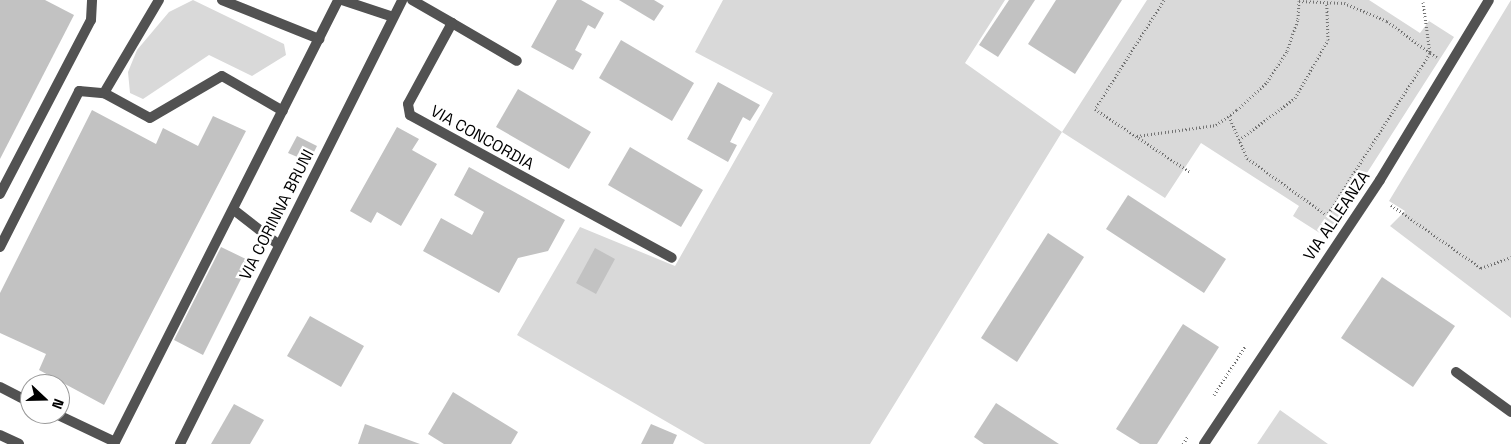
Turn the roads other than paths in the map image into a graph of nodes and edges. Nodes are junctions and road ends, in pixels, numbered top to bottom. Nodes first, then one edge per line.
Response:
1 (92, 0) edge
2 (158, 0) edge
3 (222, 0) edge
4 (340, 0) edge
5 (402, 0) edge
6 (412, 0) edge
7 (1489, 0) edge
8 (393, 17) junction
9 (452, 23) junction
10 (319, 40) junction
11 (517, 61) dead end
12 (104, 94) junction
13 (283, 111) junction
14 (0, 194) edge
15 (234, 210) junction
16 (279, 245) junction
17 (0, 247) edge
18 (672, 258) dead end
19 (1456, 372) dead end
20 (0, 388) edge
21 (20, 397) edge
22 (1511, 412) edge
23 (70, 421) edge
24 (0, 435) edge
25 (19, 444) edge
26 (180, 444) edge
27 (1204, 444) edge

1 - 14 street
2 - 12 street
3 - 10 street
4 - 8 street
4 - 10 street
5 - 8 street, VIA CORINNA BRUNI
6 - 9 street
7 - 27 street, VIA ALLEANZA
8 - 16 street, VIA CORINNA BRUNI
9 - 11 street
9 - 18 street, VIA CONCORDIA
10 - 13 street
12 - 13 street
12 - 17 street
13 - 15 street
15 - 16 street
15 - 23 street
16 - 26 street, VIA CORINNA BRUNI
19 - 22 street
20 - 21 street
24 - 25 street

